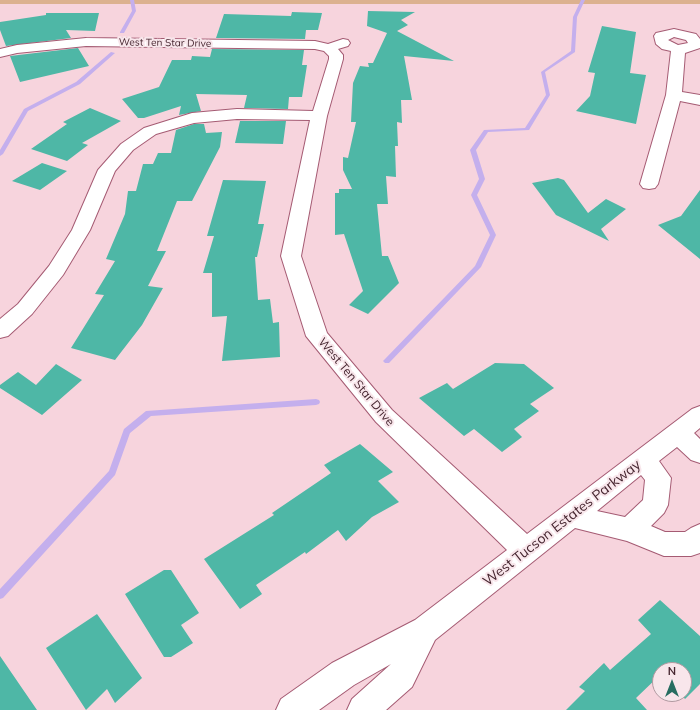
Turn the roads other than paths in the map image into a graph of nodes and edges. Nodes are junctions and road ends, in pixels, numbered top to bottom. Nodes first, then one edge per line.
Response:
1 (678, 49) dead end
2 (0, 53) edge
3 (674, 95) junction
4 (700, 100) edge
5 (319, 116) junction
6 (649, 184) dead end
7 (0, 331) edge
8 (700, 415) edge
9 (677, 433) junction
10 (700, 454) edge
11 (643, 460) junction
12 (570, 516) junction
13 (630, 530) junction
14 (700, 536) edge
15 (526, 551) junction
16 (424, 630) junction
17 (292, 710) edge
18 (363, 710) edge

1 - 3 street
2 - 5 street, West Ten Star Drive
3 - 4 street
3 - 6 street
5 - 7 street
5 - 15 street, West Ten Star Drive
8 - 9 street, West Tucson Estates Parkway
9 - 10 street
9 - 11 street, West Tucson Estates Parkway
11 - 12 street, West Tucson Estates Parkway
11 - 13 street
12 - 13 street
12 - 15 street, West Tucson Estates Parkway
13 - 14 street
15 - 16 street, West Tucson Estates Parkway
16 - 17 street, West Tucson Estates Parkway
16 - 18 street, West Tucson Estates Parkway

